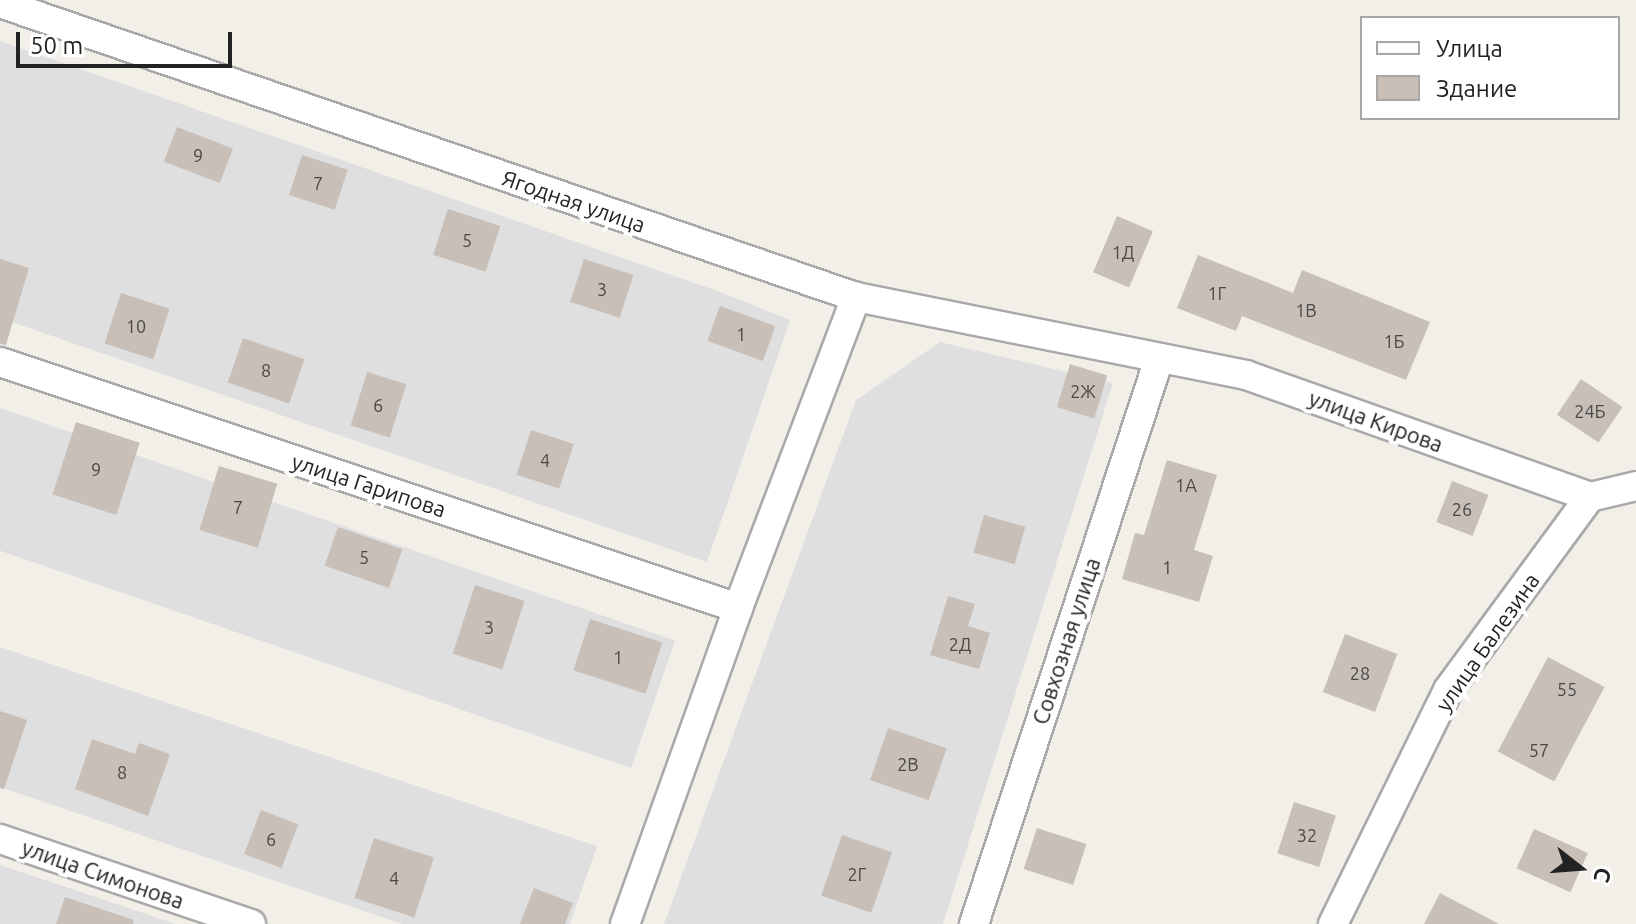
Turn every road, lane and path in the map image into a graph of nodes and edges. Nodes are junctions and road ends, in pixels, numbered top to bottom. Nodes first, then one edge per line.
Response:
1 (0, 3) edge
2 (856, 297) junction
3 (1159, 359) junction
4 (0, 362) edge
5 (1636, 486) edge
6 (1590, 497) junction
7 (738, 608) junction
8 (0, 839) edge
9 (251, 924) edge
10 (625, 924) edge
11 (974, 924) edge
12 (1333, 924) edge

1 - 2 street, Ягодная улица
2 - 3 street, Ягодная улица
2 - 7 street
3 - 6 street, улица Кирова
3 - 11 street, Совхозная улица
4 - 7 street, улица Гарипова
5 - 6 street
6 - 12 street, улица Балезина
7 - 10 street
8 - 9 street, улица Симонова

